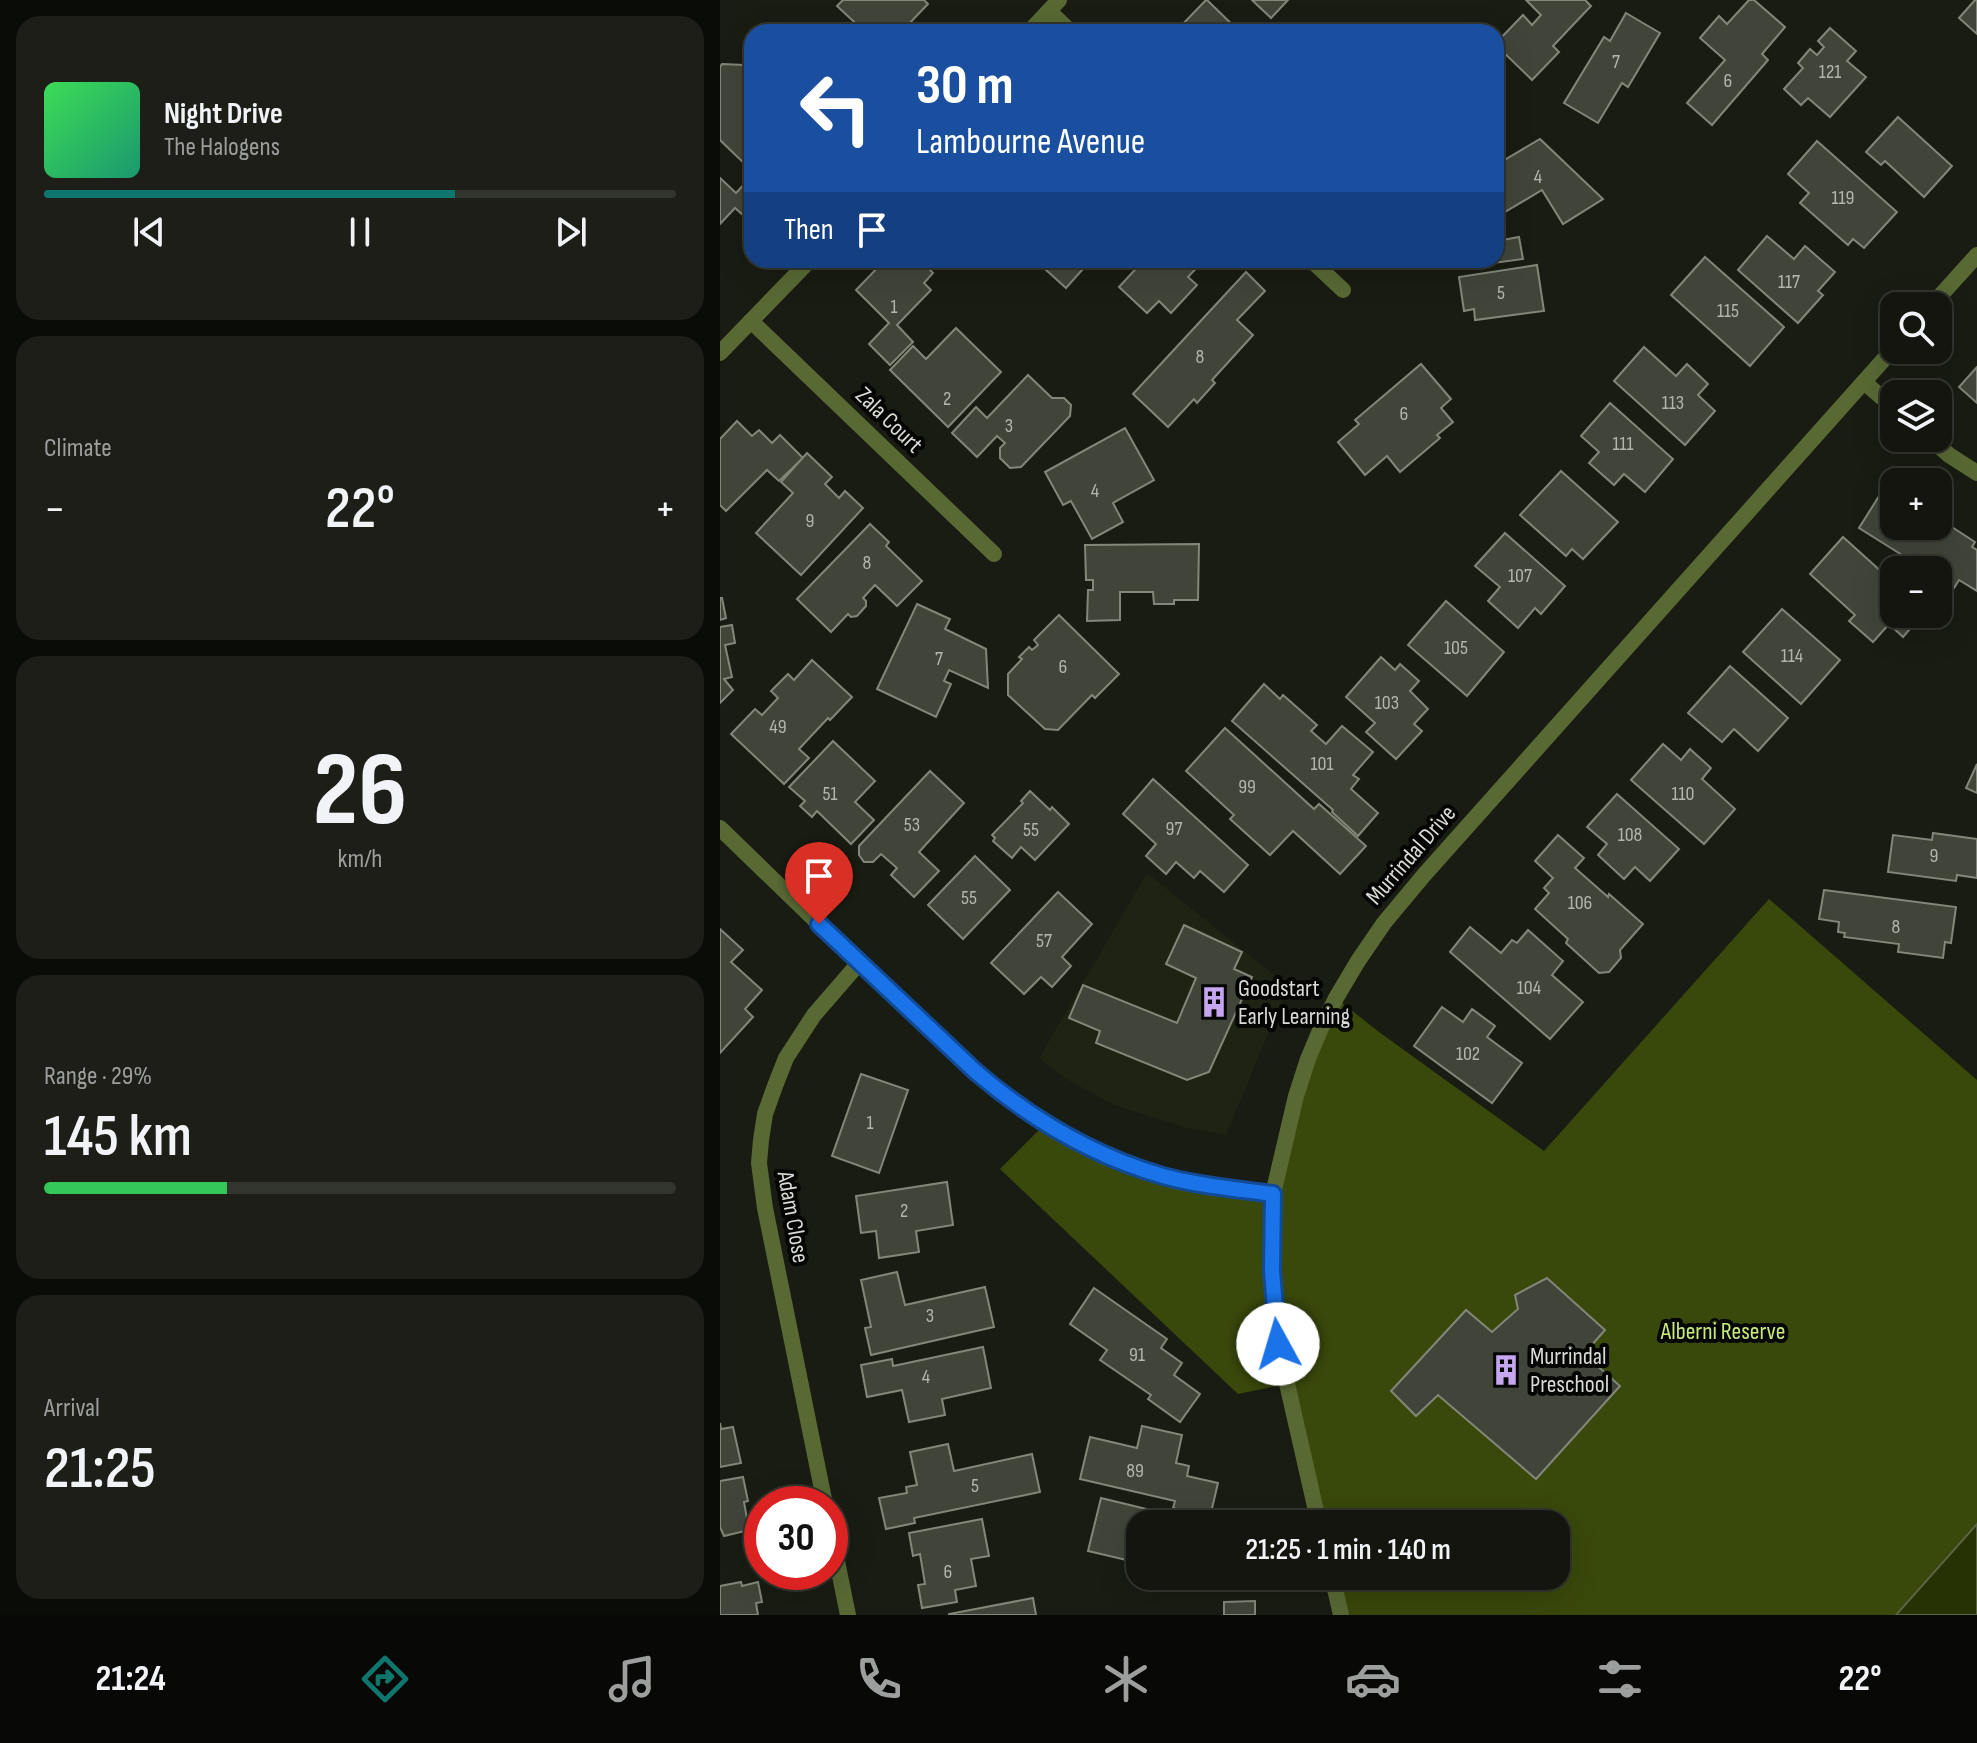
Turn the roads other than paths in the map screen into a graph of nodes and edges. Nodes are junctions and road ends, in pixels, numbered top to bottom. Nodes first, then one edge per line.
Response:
1 (1054, 6) edge
2 (1037, 24) edge
3 (1066, 24) edge
4 (1977, 255) edge
5 (802, 268) edge
6 (1320, 268) edge
7 (1343, 290) dead end
8 (1944, 292) edge
9 (751, 321) junction
10 (720, 353) edge
11 (1880, 364) edge
12 (1864, 382) junction
13 (1880, 396) edge
14 (1946, 452) edge
15 (1977, 473) edge
16 (994, 554) dead end
17 (720, 828) edge
18 (859, 963) junction
19 (1273, 1194) junction
20 (821, 1486) edge
21 (1316, 1510) edge
22 (843, 1590) edge
23 (1335, 1590) edge
24 (848, 1615) edge
25 (1341, 1615) edge

1 - 2 street
1 - 3 street
4 - 8 street
5 - 9 street
6 - 7 street
9 - 10 street
9 - 16 street, Zala Court
11 - 12 street, Murrindal Drive
12 - 13 street
12 - 19 street, Murrindal Drive
14 - 15 street
17 - 18 street
18 - 19 street
18 - 20 street, Adam Close
19 - 21 street, Murrindal Drive
22 - 24 street
23 - 25 street

